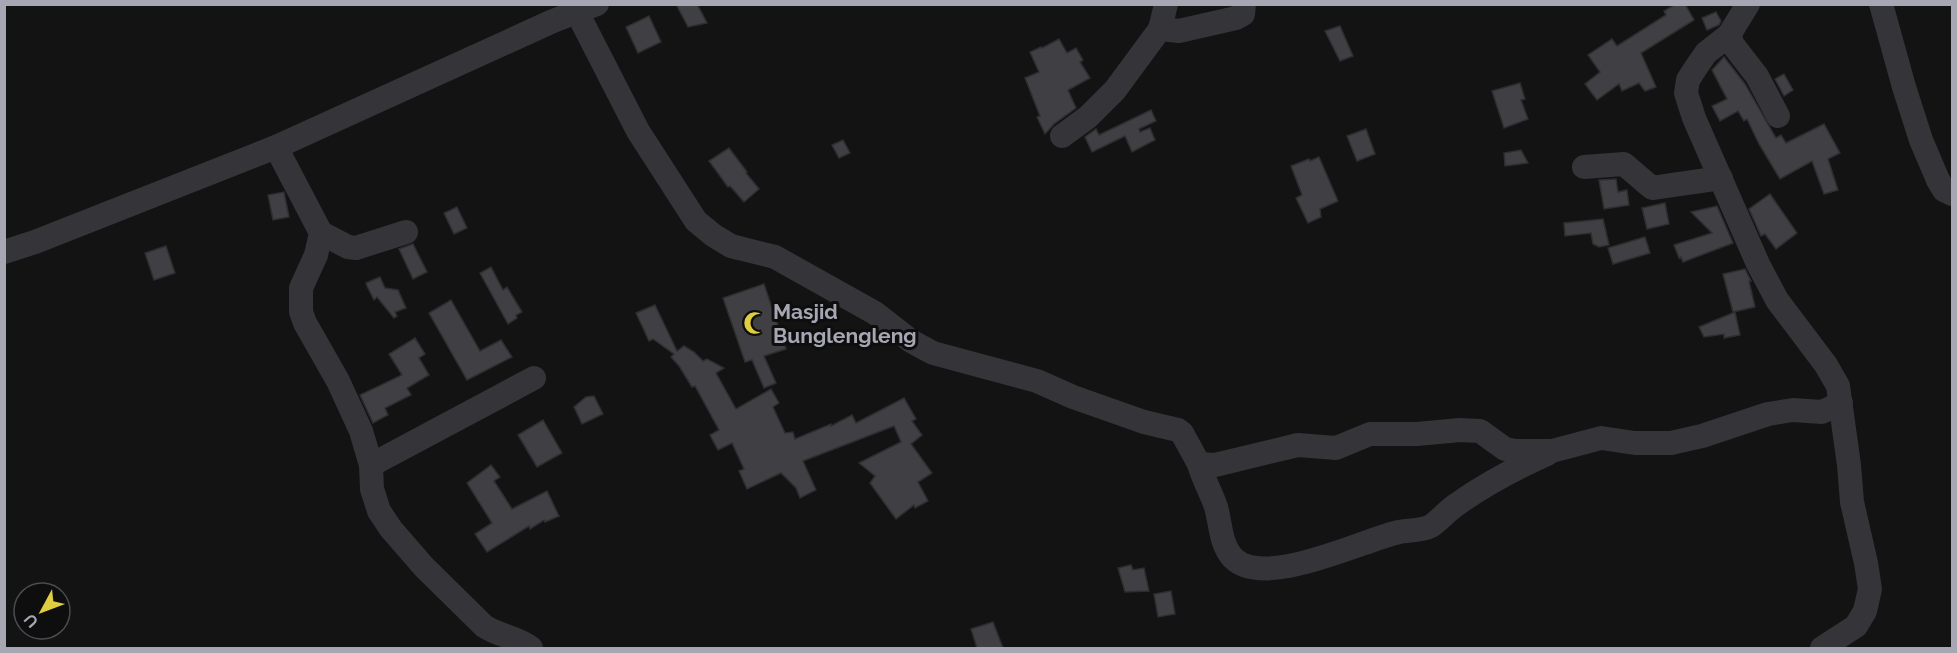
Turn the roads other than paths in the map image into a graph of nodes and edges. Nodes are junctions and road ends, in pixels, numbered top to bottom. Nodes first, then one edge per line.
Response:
1 (1166, 4) edge
2 (1244, 4) edge
3 (1770, 4) edge
4 (1881, 4) edge
5 (1748, 5) edge
6 (587, 8) edge
7 (549, 13) edge
8 (1160, 29) junction
9 (1729, 35) junction
10 (1778, 116) dead end
11 (1062, 136) dead end
12 (276, 147) junction
13 (1584, 167) dead end
14 (1721, 178) junction
15 (1953, 194) edge
16 (406, 232) dead end
17 (321, 233) junction
18 (4, 252) edge
19 (534, 378) dead end
20 (1841, 403) junction
21 (1552, 451) junction
22 (1198, 464) junction
23 (371, 465) junction
24 (531, 648) edge
25 (1822, 648) edge

1 - 8 street
2 - 8 street
3 - 5 street
4 - 15 street
5 - 9 street
6 - 7 street
6 - 22 street
7 - 12 street
8 - 11 street
9 - 10 street
9 - 14 street
12 - 17 street
12 - 18 street
13 - 14 street
14 - 20 street
16 - 17 street
17 - 23 street
19 - 23 street
20 - 21 street
20 - 25 street
21 - 22 street
21 - 22 street
23 - 24 street

